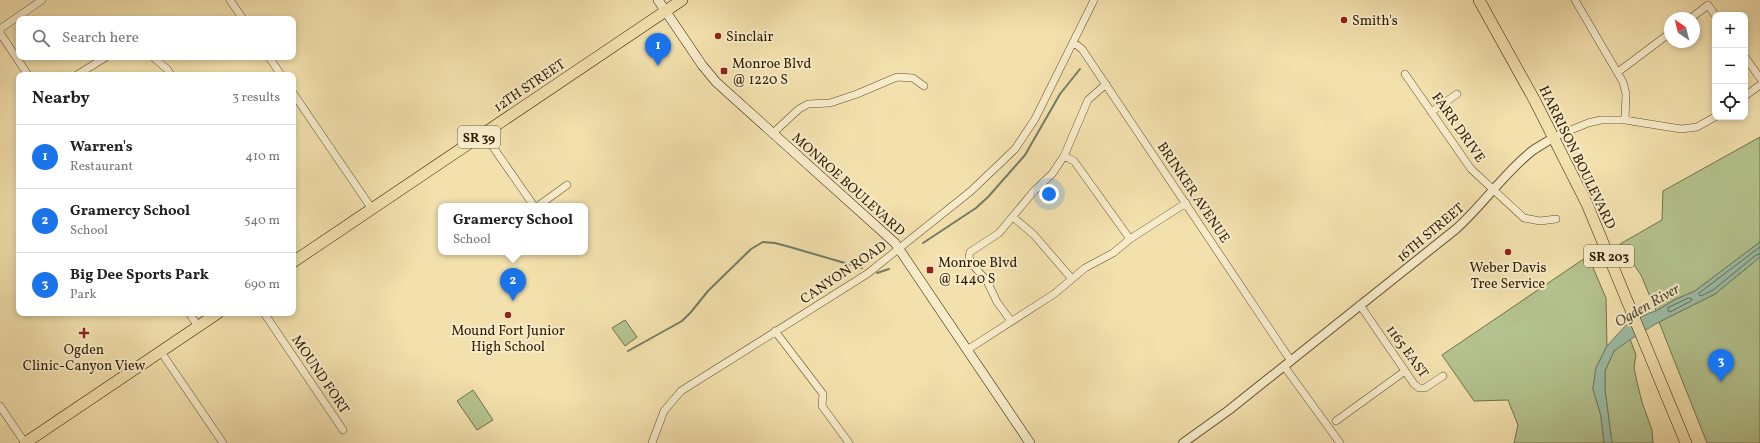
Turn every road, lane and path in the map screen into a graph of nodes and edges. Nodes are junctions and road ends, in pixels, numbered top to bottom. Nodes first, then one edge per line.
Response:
1 (42, 0) edge
2 (230, 0) edge
3 (658, 0) edge
4 (682, 0) edge
5 (1094, 0) edge
6 (1479, 0) edge
7 (1575, 0) edge
8 (666, 11) junction
9 (1700, 12) edge
10 (1713, 12) edge
11 (19, 16) edge
12 (241, 16) edge
13 (16, 18) edge
14 (0, 29) edge
15 (0, 34) edge
16 (1664, 38) edge
17 (1073, 42) junction
18 (16, 57) edge
19 (18, 60) edge
20 (101, 60) edge
21 (156, 60) edge
22 (271, 60) edge
23 (1748, 61) edge
24 (26, 72) edge
25 (82, 72) edge
26 (169, 72) edge
27 (279, 72) edge
28 (1618, 72) junction
29 (1405, 74) dead end
30 (1760, 78) edge
31 (1106, 84) junction
32 (1760, 85) edge
33 (924, 86) dead end
34 (1458, 94) dead end
35 (1748, 94) edge
36 (296, 97) edge
37 (1431, 112) junction
38 (1712, 119) edge
39 (1625, 120) junction
40 (484, 134) junction
41 (772, 134) junction
42 (1554, 137) junction
43 (1064, 156) junction
44 (567, 185) dead end
45 (1493, 191) junction
46 (532, 203) edge
47 (542, 203) edge
48 (1186, 204) junction
49 (372, 209) junction
50 (1013, 217) junction
51 (1556, 219) dead end
52 (1130, 239) junction
53 (899, 249) junction
54 (296, 260) edge
55 (1072, 279) junction
56 (1360, 305) junction
57 (191, 316) edge
58 (213, 316) edge
59 (266, 316) edge
60 (1011, 321) junction
61 (198, 326) junction
62 (775, 331) junction
63 (967, 350) junction
64 (161, 352) junction
65 (1291, 361) junction
66 (1284, 366) junction
67 (1405, 371) junction
68 (1443, 376) dead end
69 (0, 406) edge
70 (1336, 421) dead end
71 (343, 430) dead end
72 (25, 443) edge
73 (223, 443) edge
74 (652, 443) edge
75 (849, 443) edge
76 (1030, 443) edge
77 (1182, 443) edge
78 (1340, 443) edge
79 (1686, 443) edge

1 - 11 street
2 - 12 street
3 - 8 main road, MONROE BOULEVARD
4 - 8 main road, 12TH STREET / SR 39
5 - 17 street, CANYON ROAD
6 - 42 main road, HARRISON BOULEVARD / SR 203
7 - 28 street
8 - 40 main road, 12TH STREET / SR 39
8 - 41 main road, MONROE BOULEVARD
9 - 10 street
13 - 14 street
15 - 18 street
16 - 28 street
17 - 31 street, BRINKER AVENUE
17 - 53 street, CANYON ROAD
19 - 24 street
20 - 25 street
21 - 26 street
22 - 27 street
23 - 30 street
28 - 39 street
29 - 37 street, FARR DRIVE
31 - 43 street
31 - 48 street, BRINKER AVENUE
32 - 35 street
33 - 41 street
34 - 37 street
36 - 49 street
37 - 45 street, FARR DRIVE
38 - 39 street, 16TH STREET
39 - 42 street, 16TH STREET
40 - 46 street
40 - 49 main road, 12TH STREET / SR 39
41 - 53 main road, MONROE BOULEVARD
42 - 45 street, 16TH STREET
42 - 79 main road, HARRISON BOULEVARD / SR 203
43 - 50 street
43 - 52 street
44 - 47 street
45 - 51 street, FARR DRIVE
45 - 56 street, 16TH STREET
48 - 52 street
48 - 65 street, BRINKER AVENUE
49 - 54 main road, 12TH STREET / SR 39
50 - 55 street
50 - 60 street
52 - 55 street
53 - 62 street, CANYON ROAD
53 - 63 main road, MONROE BOULEVARD
55 - 60 street
56 - 65 street, 16TH STREET
56 - 67 street, 1165 EAST
57 - 61 street
58 - 61 main road
59 - 71 street, MOUND FORT
60 - 63 street
61 - 64 main road
62 - 74 street, CANYON ROAD
62 - 75 street
63 - 76 main road, MONROE BOULEVARD
64 - 72 main road
64 - 73 street
65 - 66 street, 16TH STREET
66 - 77 street, 16TH STREET
66 - 78 street
67 - 68 street, 1165 EAST
67 - 70 street
69 - 72 street

